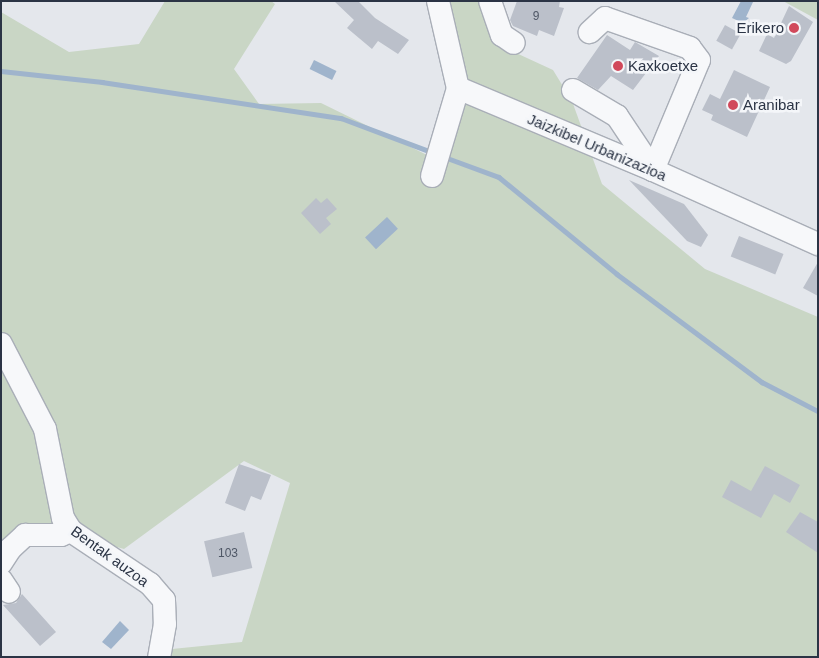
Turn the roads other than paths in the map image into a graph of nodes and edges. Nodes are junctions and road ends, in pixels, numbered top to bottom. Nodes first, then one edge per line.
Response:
1 (438, 1) edge
2 (490, 1) edge
3 (590, 32) dead end
4 (514, 43) dead end
5 (458, 88) junction
6 (573, 90) dead end
7 (653, 170) junction
8 (432, 176) dead end
9 (818, 241) edge
10 (1, 344) edge
11 (71, 531) junction
12 (1, 563) edge
13 (159, 657) edge

1 - 5 street
2 - 4 street
3 - 7 street
5 - 7 street, Jaizkibel Urbanizazioa
5 - 8 street
6 - 7 street
7 - 9 street, Jaizkibel Urbanizazioa
10 - 11 street, Bentak auzoa
11 - 12 street
11 - 13 street, Bentak auzoa

